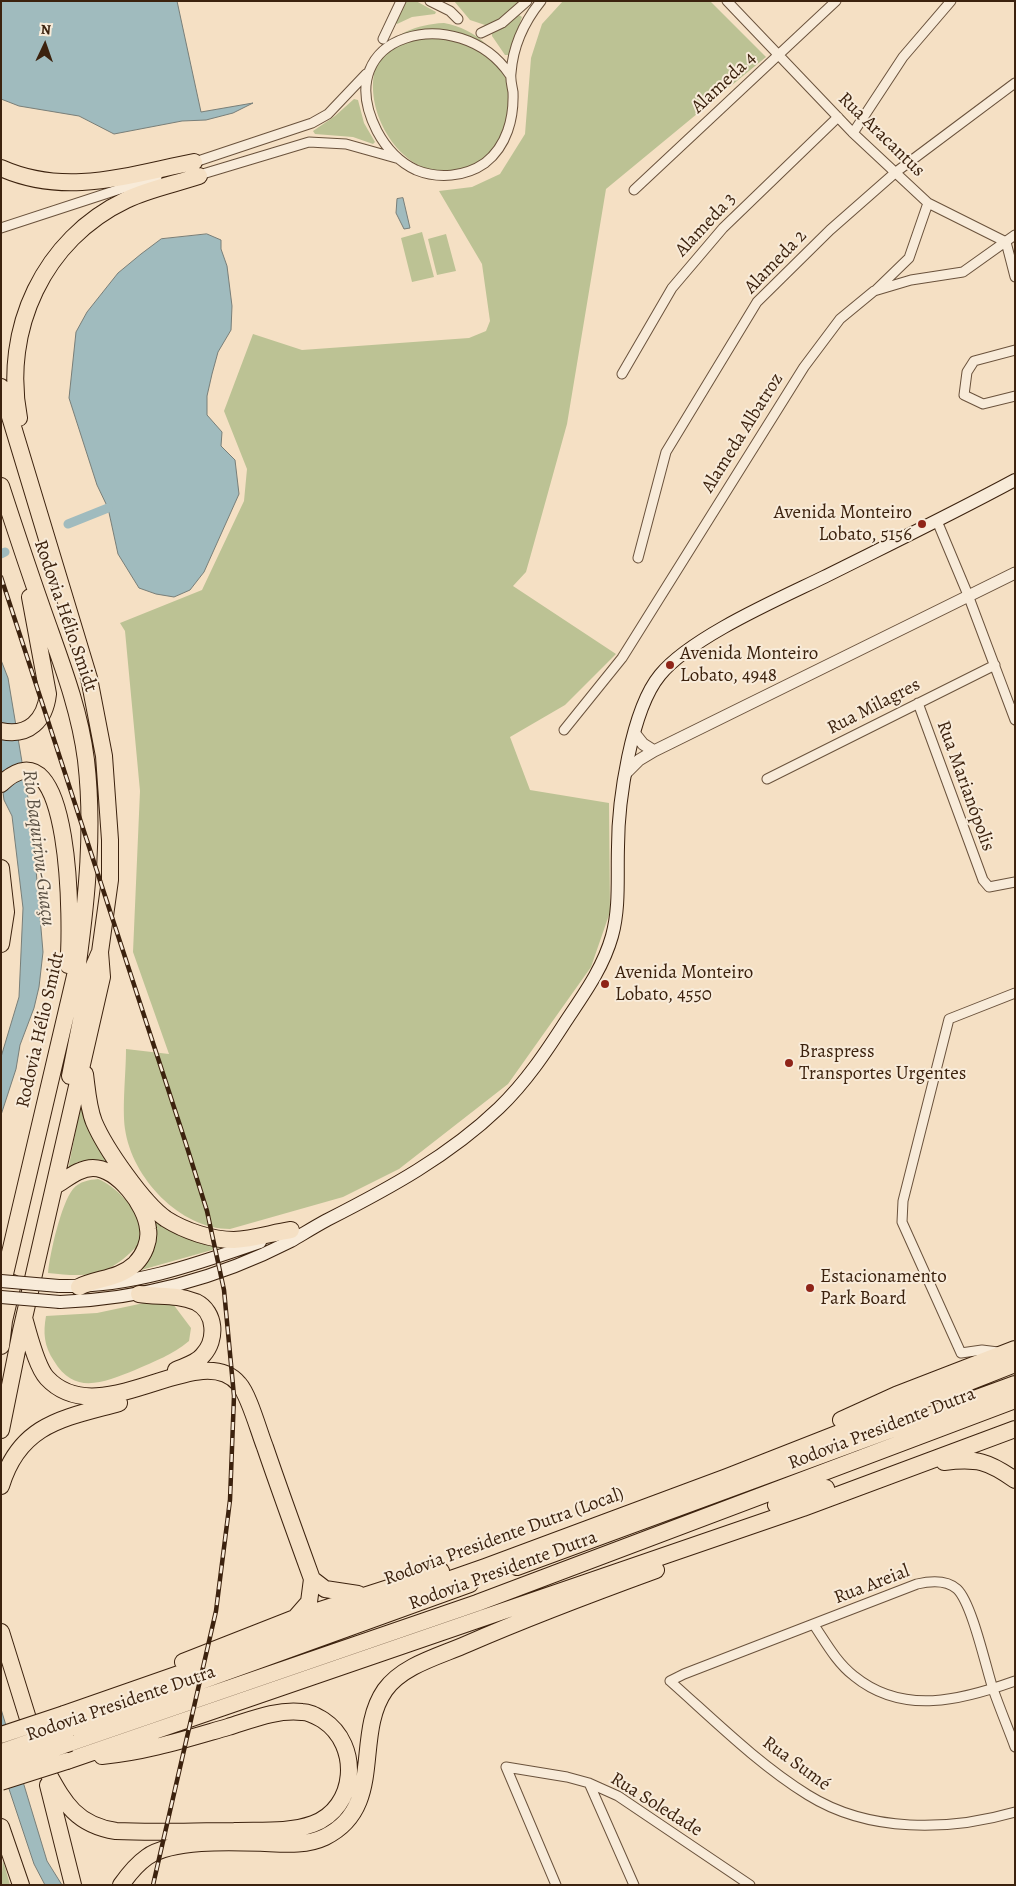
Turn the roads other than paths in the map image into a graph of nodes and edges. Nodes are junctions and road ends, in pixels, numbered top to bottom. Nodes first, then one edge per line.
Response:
1 (401, 1) edge
2 (430, 1) edge
3 (528, 1) edge
4 (541, 1) edge
5 (727, 1) edge
6 (836, 1) edge
7 (951, 1) edge
8 (441, 17) dead end
9 (398, 29) dead end
10 (380, 46) junction
11 (778, 54) junction
12 (366, 74) junction
13 (510, 75) junction
14 (1015, 83) edge
15 (838, 117) junction
16 (853, 134) junction
17 (396, 158) junction
18 (1, 168) edge
19 (196, 169) junction
20 (896, 172) junction
21 (124, 189) junction
22 (634, 190) dead end
23 (928, 203) junction
24 (1, 228) edge
25 (1015, 235) edge
26 (1006, 242) junction
27 (1015, 277) edge
28 (874, 292) junction
29 (1015, 350) edge
30 (622, 374) dead end
31 (1, 387) edge
32 (1015, 396) edge
33 (1015, 480) edge
34 (1, 486) edge
35 (35, 493) junction
36 (937, 521) junction
37 (17, 536) junction
38 (638, 558) dead end
39 (1015, 573) edge
40 (968, 595) junction
41 (995, 665) junction
42 (918, 704) junction
43 (1015, 720) edge
44 (564, 730) dead end
45 (1, 731) edge
46 (634, 734) junction
47 (654, 751) junction
48 (626, 773) junction
49 (767, 778) dead end
50 (1, 784) edge
51 (1, 868) edge
52 (1015, 882) edge
53 (1, 944) edge
54 (100, 952) junction
55 (1015, 993) edge
56 (60, 1039) junction
57 (84, 1062) junction
58 (55, 1186) junction
59 (324, 1222) junction
60 (290, 1230) junction
61 (10, 1256) junction
62 (31, 1262) junction
63 (1, 1281) edge
64 (79, 1287) junction
65 (1, 1291) edge
66 (139, 1294) junction
67 (1, 1297) edge
68 (24, 1318) junction
69 (2, 1344) edge
70 (961, 1353) junction
71 (1011, 1355) edge
72 (951, 1374) junction
73 (1015, 1384) edge
74 (1, 1387) edge
75 (130, 1389) junction
76 (1015, 1400) edge
77 (1015, 1429) edge
78 (1, 1430) edge
79 (259, 1432) junction
80 (917, 1466) junction
81 (727, 1477) junction
82 (1015, 1480) edge
83 (865, 1485) junction
84 (1, 1486) edge
85 (803, 1508) junction
86 (485, 1567) junction
87 (312, 1579) junction
88 (366, 1594) junction
89 (494, 1597) junction
90 (295, 1618) junction
91 (814, 1625) junction
92 (1, 1632) edge
93 (670, 1681) joint
94 (1015, 1681) edge
95 (155, 1682) junction
96 (993, 1689) junction
97 (1, 1735) edge
98 (69, 1741) junction
99 (1015, 1747) edge
100 (1, 1752) edge
101 (40, 1759) junction
102 (1, 1767) edge
103 (1, 1782) edge
104 (590, 1783) junction
105 (1015, 1812) edge
106 (1, 1827) edge
107 (21, 1885) edge
108 (73, 1885) edge
109 (121, 1885) edge
110 (556, 1885) edge
111 (634, 1885) edge
112 (750, 1885) edge

1 - 10 street
2 - 8 street
3 - 13 street
4 - 13 street
5 - 11 street, Rua Aracantus
6 - 11 street, Alameda 4
7 - 16 street
9 - 10 street
10 - 12 street
11 - 15 street, Rua Aracantus
11 - 22 street, Alameda 4
12 - 17 street
12 - 19 street
13 - 17 street
14 - 20 street, Alameda 2
15 - 16 street, Rua Aracantus
15 - 30 street, Alameda 3
16 - 20 street, Rua Aracantus
17 - 19 street
18 - 19 highway
19 - 21 street
19 - 21 street
19 - 35 highway
20 - 23 street, Rua Aracantus
20 - 38 street, Alameda 2
21 - 24 street
23 - 26 street, Rua Aracantus
23 - 28 street
25 - 26 street, Alameda Albatroz
26 - 27 street
26 - 28 street, Alameda Albatroz
28 - 44 street, Alameda Albatroz
29 - 32 street
31 - 35 highway, Rodovia Hélio Smidt
33 - 36 main road
34 - 37 highway, Rodovia Hélio Smidt
35 - 54 highway, Rodovia Hélio Smidt
36 - 40 street
36 - 46 main road
37 - 45 highway
37 - 56 highway, Rodovia Hélio Smidt
39 - 40 street
40 - 41 street
40 - 47 street
41 - 42 street, Rua Milagres
41 - 43 street
42 - 49 street, Rua Milagres
42 - 52 street, Rua Marianópolis
46 - 47 street
46 - 48 main road
47 - 48 street
48 - 59 main road
50 - 56 highway
51 - 53 highway
54 - 57 highway, Rodovia Hélio Smidt
54 - 62 highway, Rodovia Hélio Smidt
55 - 70 street
56 - 61 highway, Rodovia Hélio Smidt
57 - 58 highway, Rodovia Hélio Smidt
57 - 60 highway
58 - 64 highway
58 - 68 highway, Rodovia Hélio Smidt
59 - 60 main road
59 - 66 main road
60 - 64 main road
61 - 65 highway, Rodovia Hélio Smidt
61 - 69 highway
62 - 69 highway
62 - 74 highway, Rodovia Hélio Smidt
63 - 64 main road, bridge
66 - 67 main road, bridge
66 - 75 highway
68 - 75 highway
68 - 78 highway, Rodovia Hélio Smidt
70 - 71 street
70 - 72 street
71 - 72 highway
71 - 81 highway, Rodovia Presidente Dutra (Local)
72 - 81 highway
73 - 98 highway, Rodovia Presidente Dutra
75 - 79 highway
76 - 89 highway, Rodovia Presidente Dutra
77 - 80 highway, Rodovia Presidente Dutra
79 - 84 highway
79 - 87 highway
80 - 82 highway
80 - 83 highway, Rodovia Presidente Dutra
81 - 86 highway, Rodovia Presidente Dutra (Local)
83 - 85 highway, Rodovia Presidente Dutra
83 - 89 highway
85 - 98 highway, Rodovia Presidente Dutra
85 - 109 highway
86 - 88 highway
86 - 95 highway, Rodovia Presidente Dutra (Local)
87 - 88 highway
87 - 90 highway
88 - 90 highway
89 - 98 highway, Rodovia Presidente Dutra
90 - 95 highway
91 - 93 street, Rua Areial
91 - 96 street
91 - 96 street, Rua Areial
92 - 101 highway
93 - 105 street, Rua Sumé
94 - 96 street
95 - 98 highway, Rodovia Presidente Dutra (Local)
96 - 99 street, Rua Areial
97 - 98 highway, Rodovia Presidente Dutra (Local), bridge
98 - 100 highway, Rodovia Presidente Dutra, bridge
98 - 101 highway
98 - 102 highway, Rodovia Presidente Dutra, bridge
98 - 103 highway, Rodovia Presidente Dutra, bridge
101 - 108 highway
104 - 110 street, Rua Soledade
104 - 111 street
104 - 112 street, Rua Soledade
106 - 107 highway

